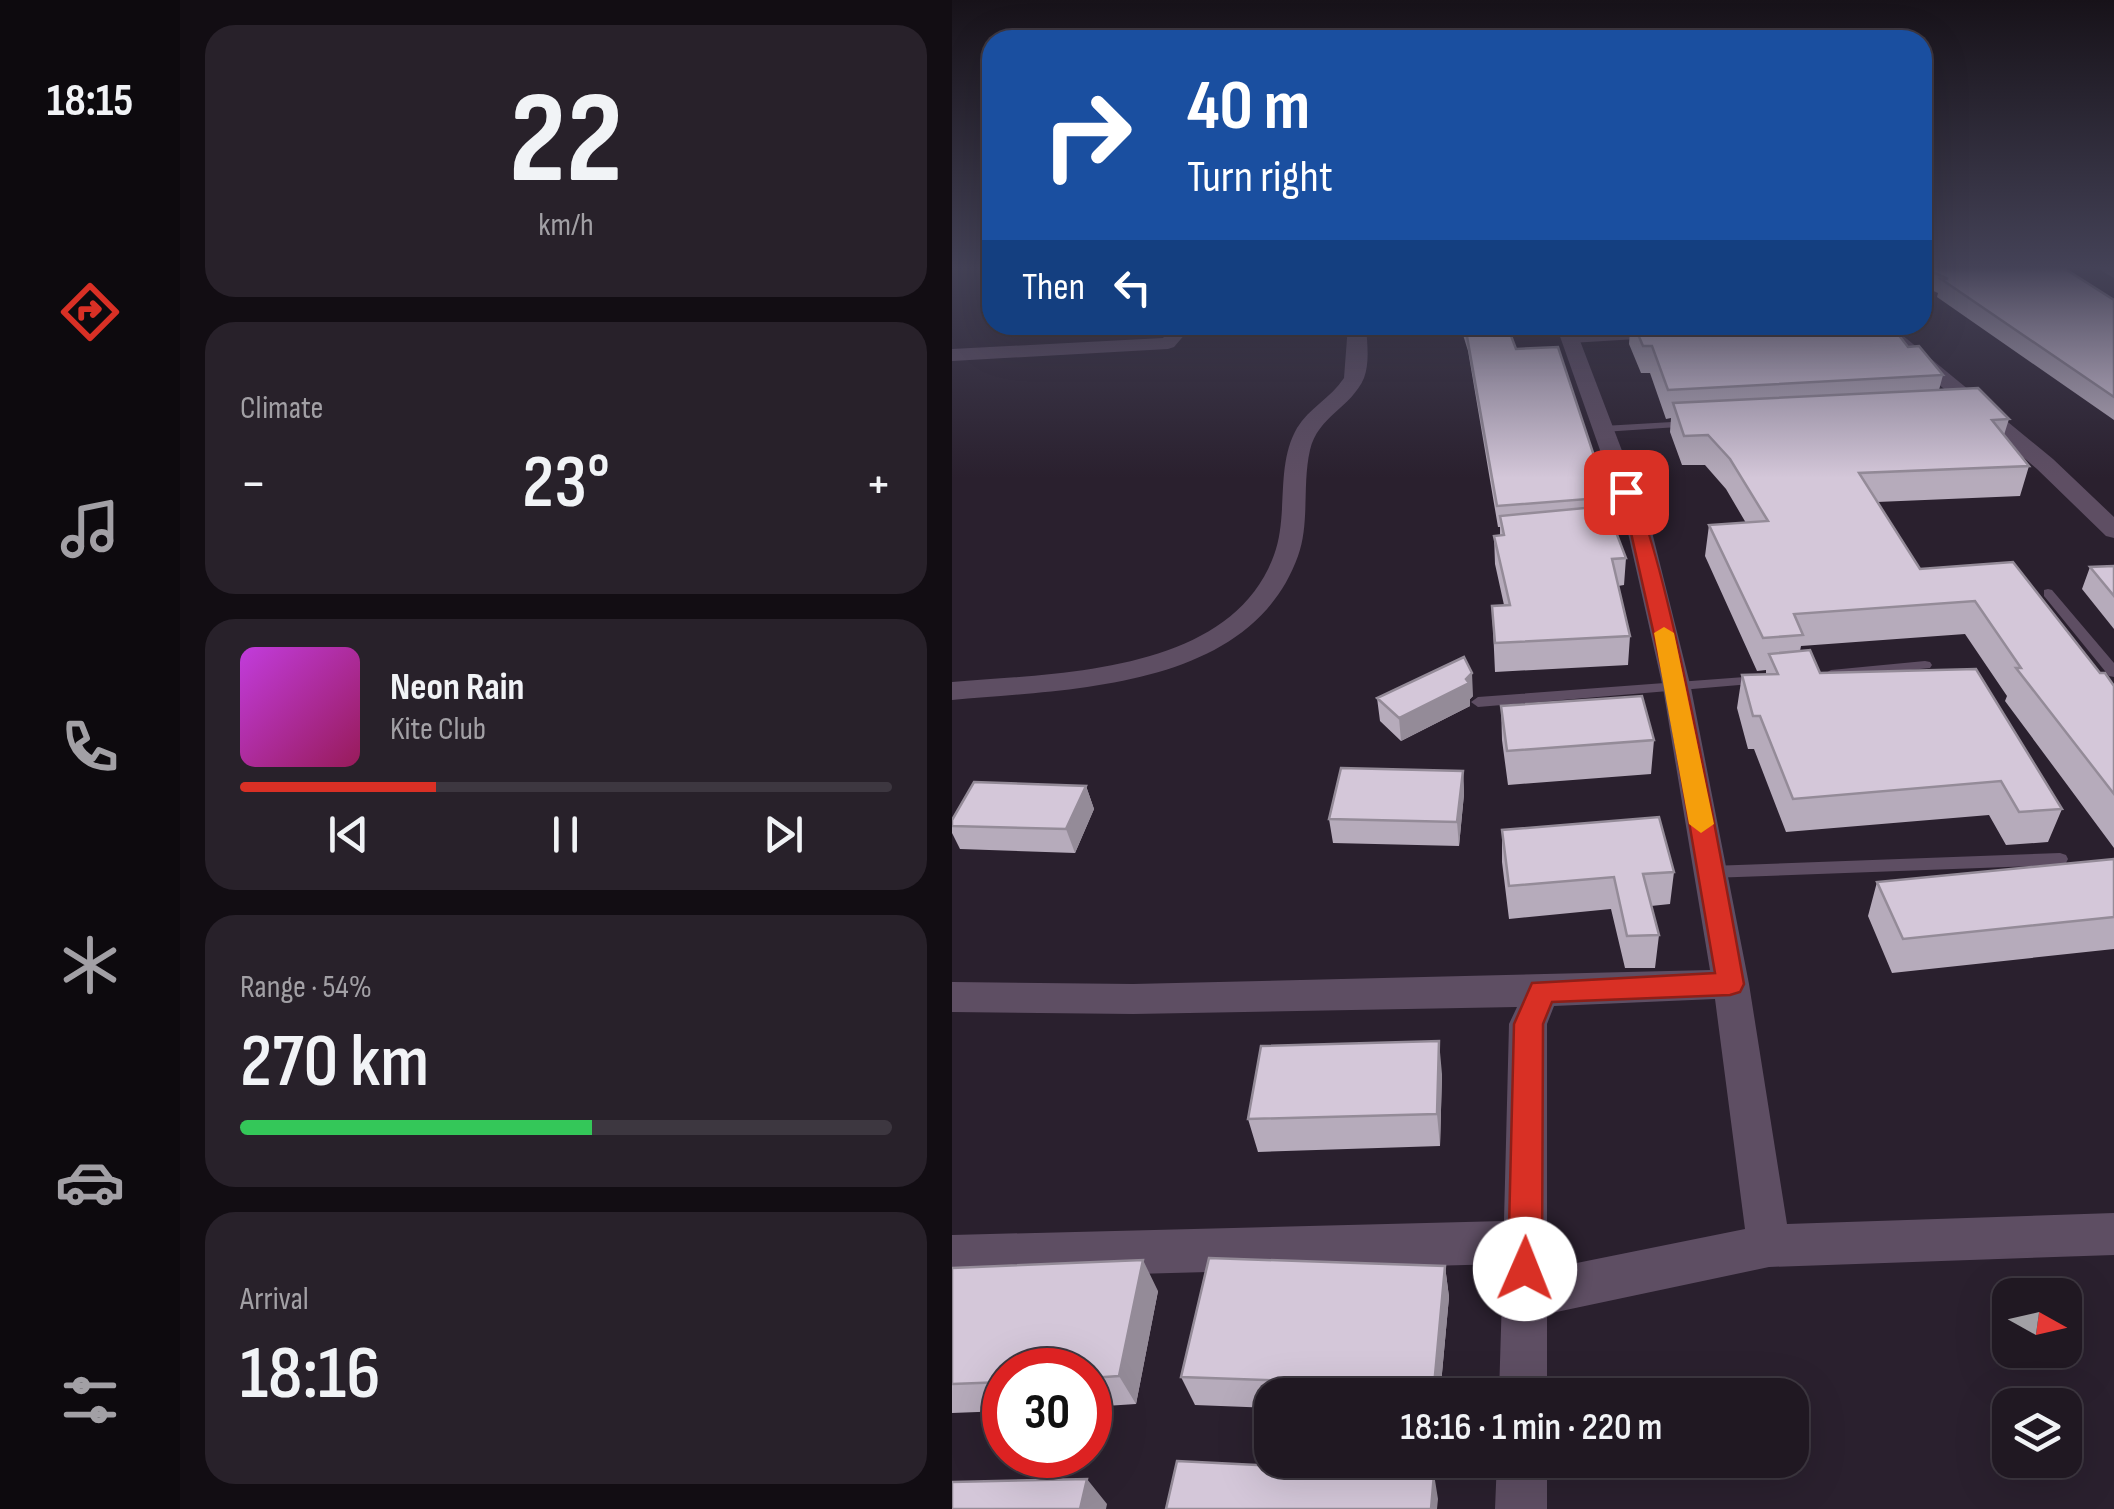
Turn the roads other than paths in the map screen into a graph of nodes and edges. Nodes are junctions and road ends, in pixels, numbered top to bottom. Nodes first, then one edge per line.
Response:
1 (1173, 337) edge
2 (1357, 337) edge
3 (1570, 337) edge
4 (1892, 337) edge
5 (952, 354) edge
6 (1702, 423) edge
7 (1603, 429) junction
8 (2108, 520) edge
9 (2048, 594) dead end
10 (1925, 665) dead end
11 (2114, 673) edge
12 (1810, 676) edge
13 (1772, 679) edge
14 (1677, 688) junction
15 (952, 691) edge
16 (1478, 702) dead end
17 (2060, 859) dead end
18 (1710, 872) junction
19 (1730, 984) junction
20 (1542, 992) junction
21 (952, 997) edge
22 (2114, 1234) edge
23 (1525, 1242) junction
24 (1769, 1246) junction
25 (952, 1257) edge
26 (1524, 1296) junction
27 (1522, 1378) edge
28 (1522, 1478) edge
29 (1521, 1509) edge

1 - 5 street
2 - 15 street
3 - 7 street
4 - 8 street
6 - 7 lane
7 - 14 street
9 - 11 lane
10 - 12 lane
13 - 14 lane
14 - 16 lane
14 - 18 street
17 - 18 lane
18 - 19 street
19 - 20 street
19 - 24 street
20 - 21 street
20 - 23 street
22 - 24 street
23 - 25 street
23 - 26 street
24 - 26 street
26 - 27 street
28 - 29 street

